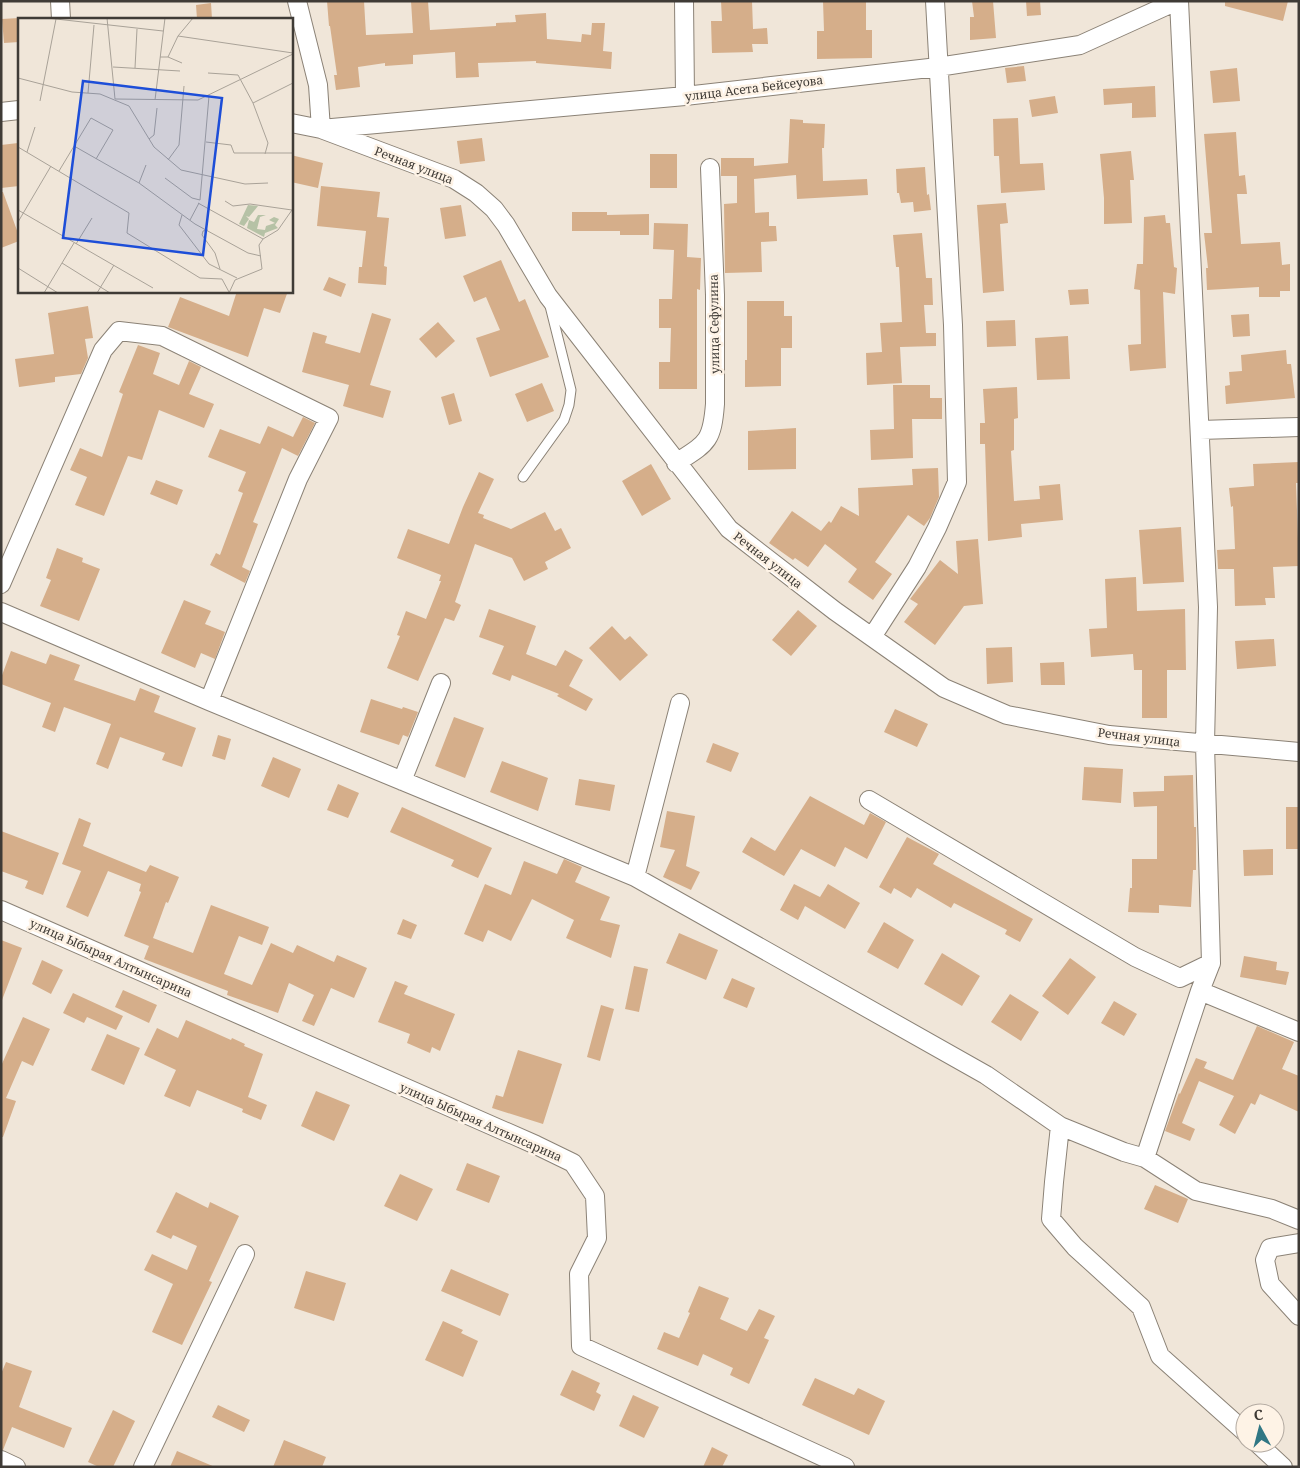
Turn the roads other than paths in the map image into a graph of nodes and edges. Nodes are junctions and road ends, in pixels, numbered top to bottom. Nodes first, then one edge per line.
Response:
1 (60, 1) edge
2 (297, 1) edge
3 (684, 1) edge
4 (935, 1) edge
5 (1178, 1) edge
6 (61, 18) edge
7 (938, 67) junction
8 (685, 96) junction
9 (18, 110) edge
10 (1, 112) edge
11 (292, 123) edge
12 (321, 129) junction
13 (710, 168) dead end
14 (548, 296) junction
15 (1299, 427) edge
16 (1200, 430) junction
17 (676, 463) junction
18 (523, 477) dead end
19 (1, 584) edge
20 (1, 612) edge
21 (872, 637) junction
22 (440, 683) dead end
23 (209, 701) junction
24 (680, 704) dead end
25 (1205, 744) junction
26 (1299, 752) edge
27 (402, 781) junction
28 (869, 800) dead end
29 (635, 877) junction
30 (1, 910) edge
31 (1211, 962) junction
32 (1200, 991) junction
33 (1299, 1032) edge
34 (1060, 1126) junction
35 (1145, 1158) junction
36 (1299, 1220) edge
37 (1299, 1243) edge
38 (245, 1254) dead end
39 (1299, 1316) edge
40 (1235, 1423) edge
41 (1268, 1453) edge
42 (1, 1460) edge
43 (16, 1467) edge
44 (143, 1467) edge
45 (845, 1467) edge
46 (1283, 1467) edge

1 - 6 street
2 - 12 street
3 - 8 street
4 - 7 street
5 - 7 street, улица Асета Бейсеуова
5 - 16 street
7 - 8 street, улица Асета Бейсеуова
7 - 21 street
8 - 12 street, улица Асета Бейсеуова
9 - 10 street
11 - 12 street, Речная улица
12 - 14 street, Речная улица
13 - 17 street, улица Сефулина
14 - 17 street, Речная улица
14 - 18 lane
15 - 16 street
16 - 25 street
17 - 21 street, Речная улица
19 - 23 street
20 - 23 street
21 - 25 street, Речная улица
22 - 27 street
23 - 27 street
24 - 29 street
25 - 26 street, Речная улица
25 - 31 street
27 - 29 street
28 - 31 street
29 - 34 street
30 - 45 street, улица Ыбырая Алтынсарина
31 - 32 street
32 - 33 street
32 - 35 street
34 - 35 street
34 - 40 street
35 - 36 street
37 - 39 street
38 - 44 street
41 - 46 street
42 - 43 street

